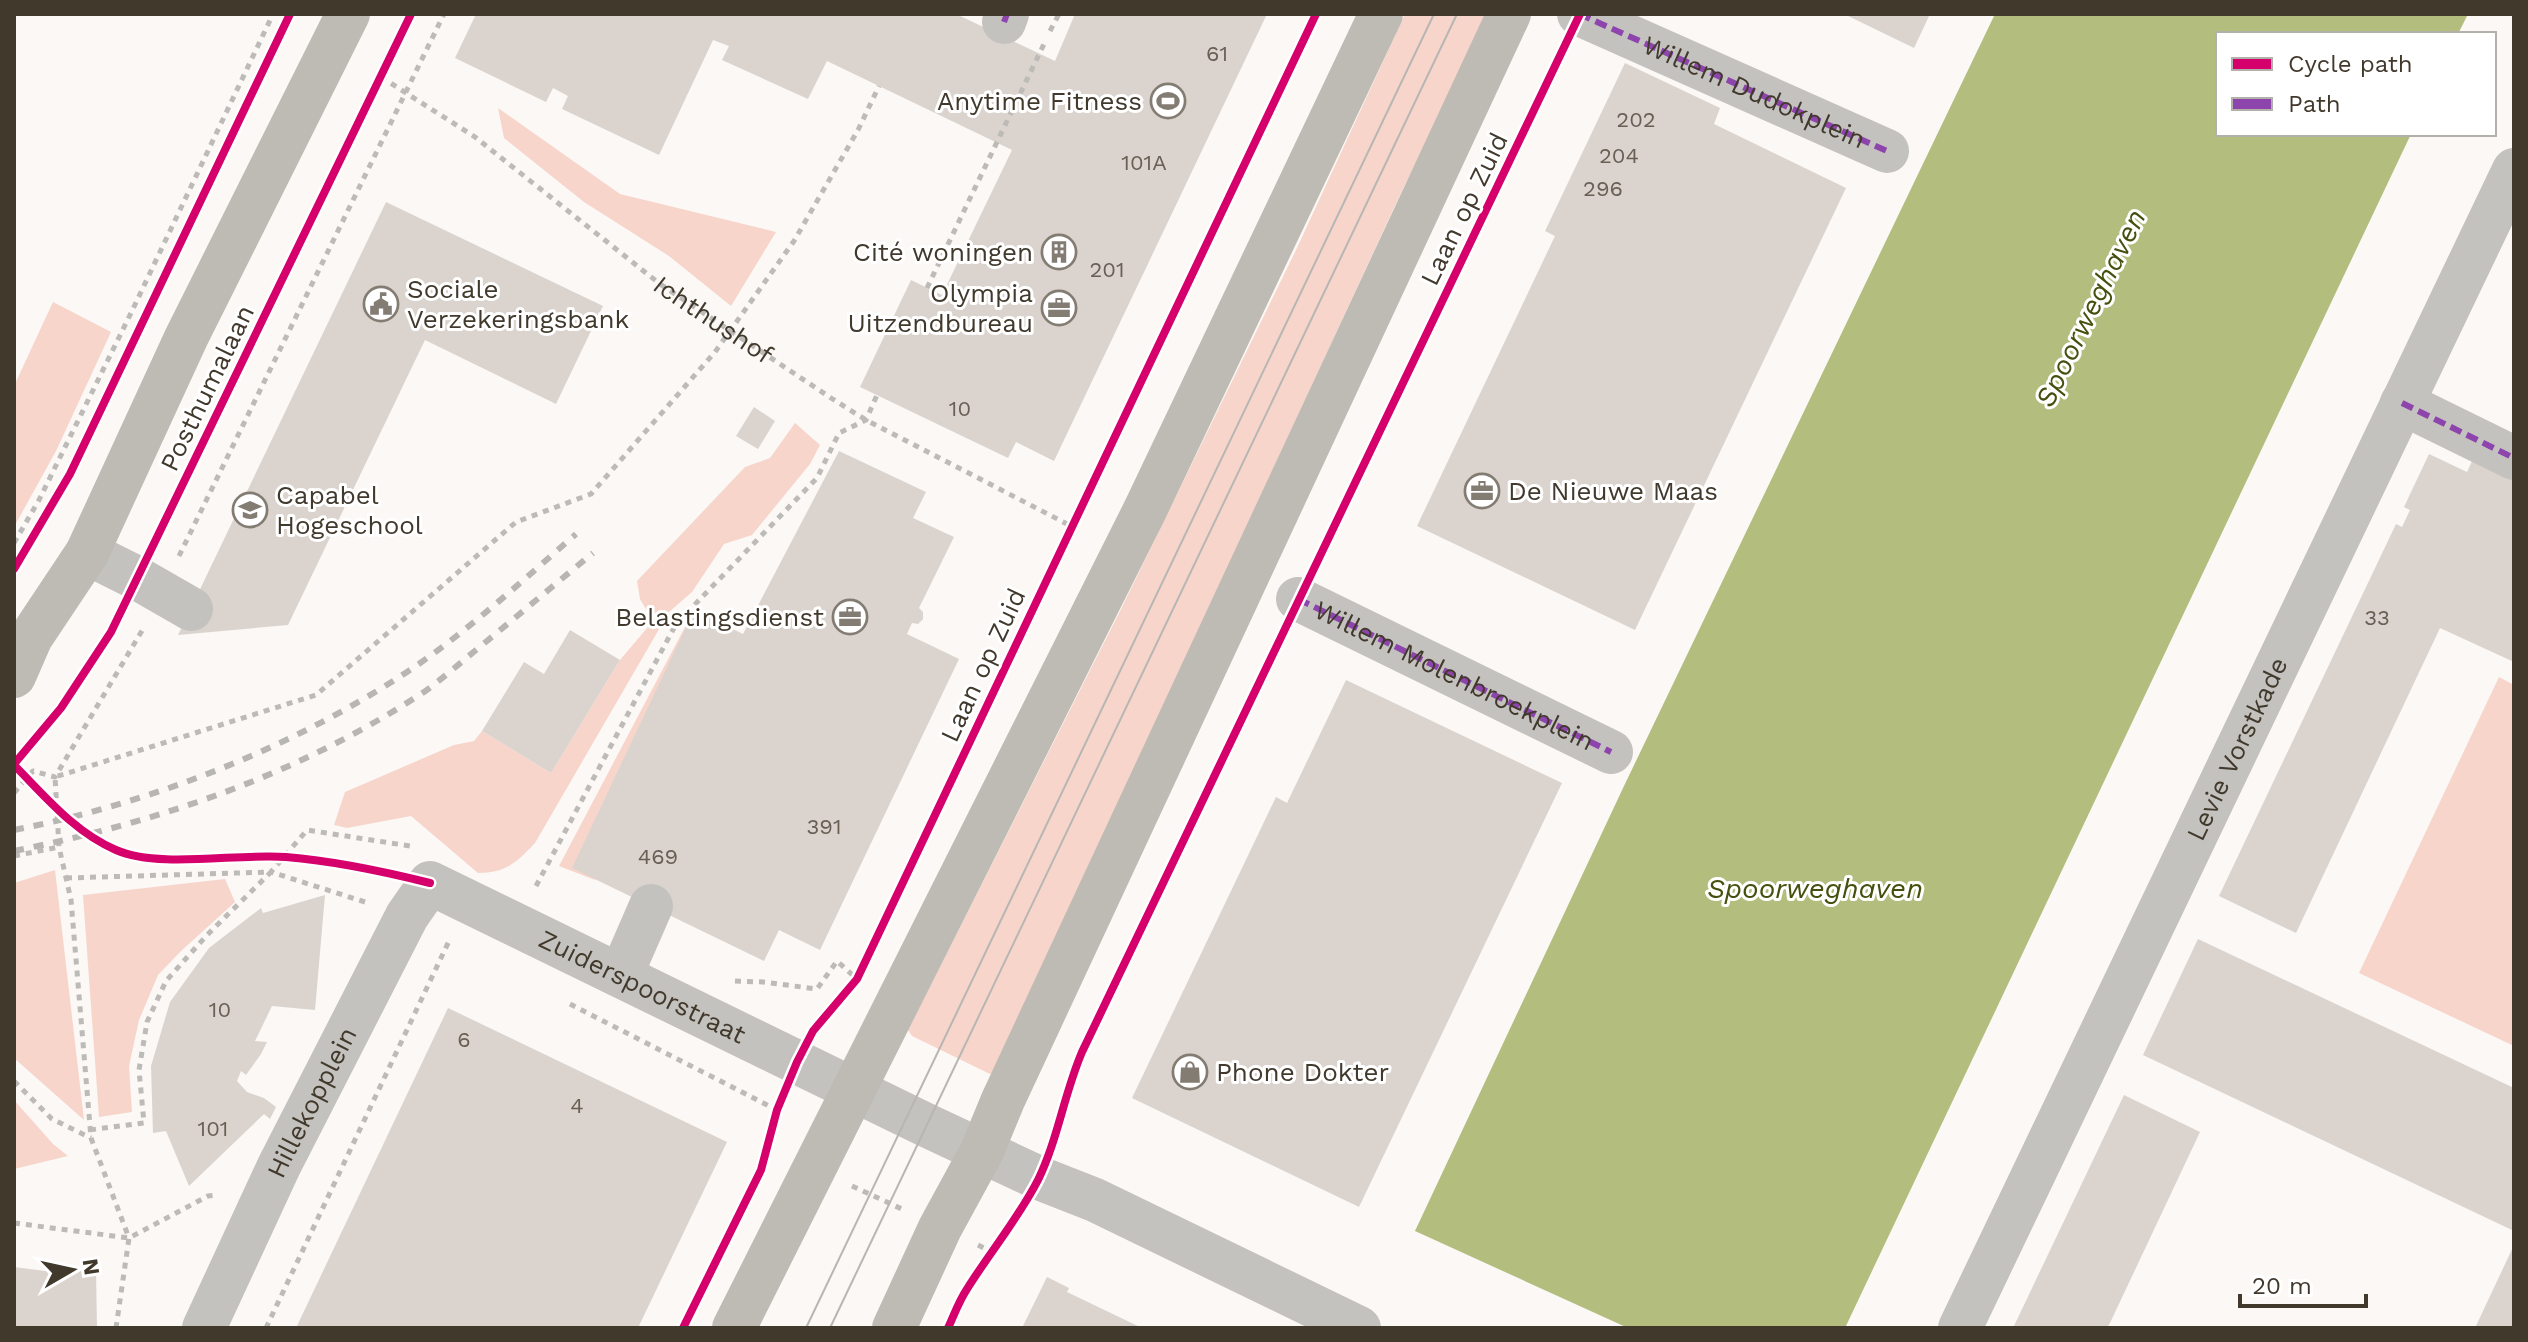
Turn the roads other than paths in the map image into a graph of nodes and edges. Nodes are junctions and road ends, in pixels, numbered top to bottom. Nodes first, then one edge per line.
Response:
1 (348, 14) edge
2 (1381, 14) edge
3 (1509, 14) edge
4 (1579, 14) edge
5 (1887, 151) dead end
6 (2514, 170) edge
7 (2402, 403) junction
8 (2514, 458) edge
9 (87, 553) junction
10 (1298, 599) dead end
11 (176, 600) road end
12 (20, 655) edge
13 (1611, 752) dead end
14 (430, 883) joint
15 (651, 906) dead end
16 (621, 975) junction
17 (854, 1089) junction
18 (982, 1151) junction
19 (204, 1328) edge
20 (734, 1328) edge
21 (894, 1328) edge
22 (1359, 1328) edge
23 (1960, 1328) edge

1 - 9 main road, Posthumalaan
2 - 17 main road
3 - 18 main road, Laan op Zuid
4 - 5 street, Willem Dudokplein
6 - 7 street, Levie Vorstkade
7 - 8 street
7 - 23 street, Levie Vorstkade
9 - 11 street
9 - 12 main road, Posthumalaan
10 - 13 street, Willem Molenbroekplein
14 - 16 street, Zuiderspoorstraat
14 - 19 street, Hillekopplein
15 - 16 street
16 - 17 street, Zuiderspoorstraat
17 - 18 street, Zuiderspoorstraat
17 - 20 main road
18 - 21 main road, Laan op Zuid
18 - 22 street, Zuiderspoorstraat

